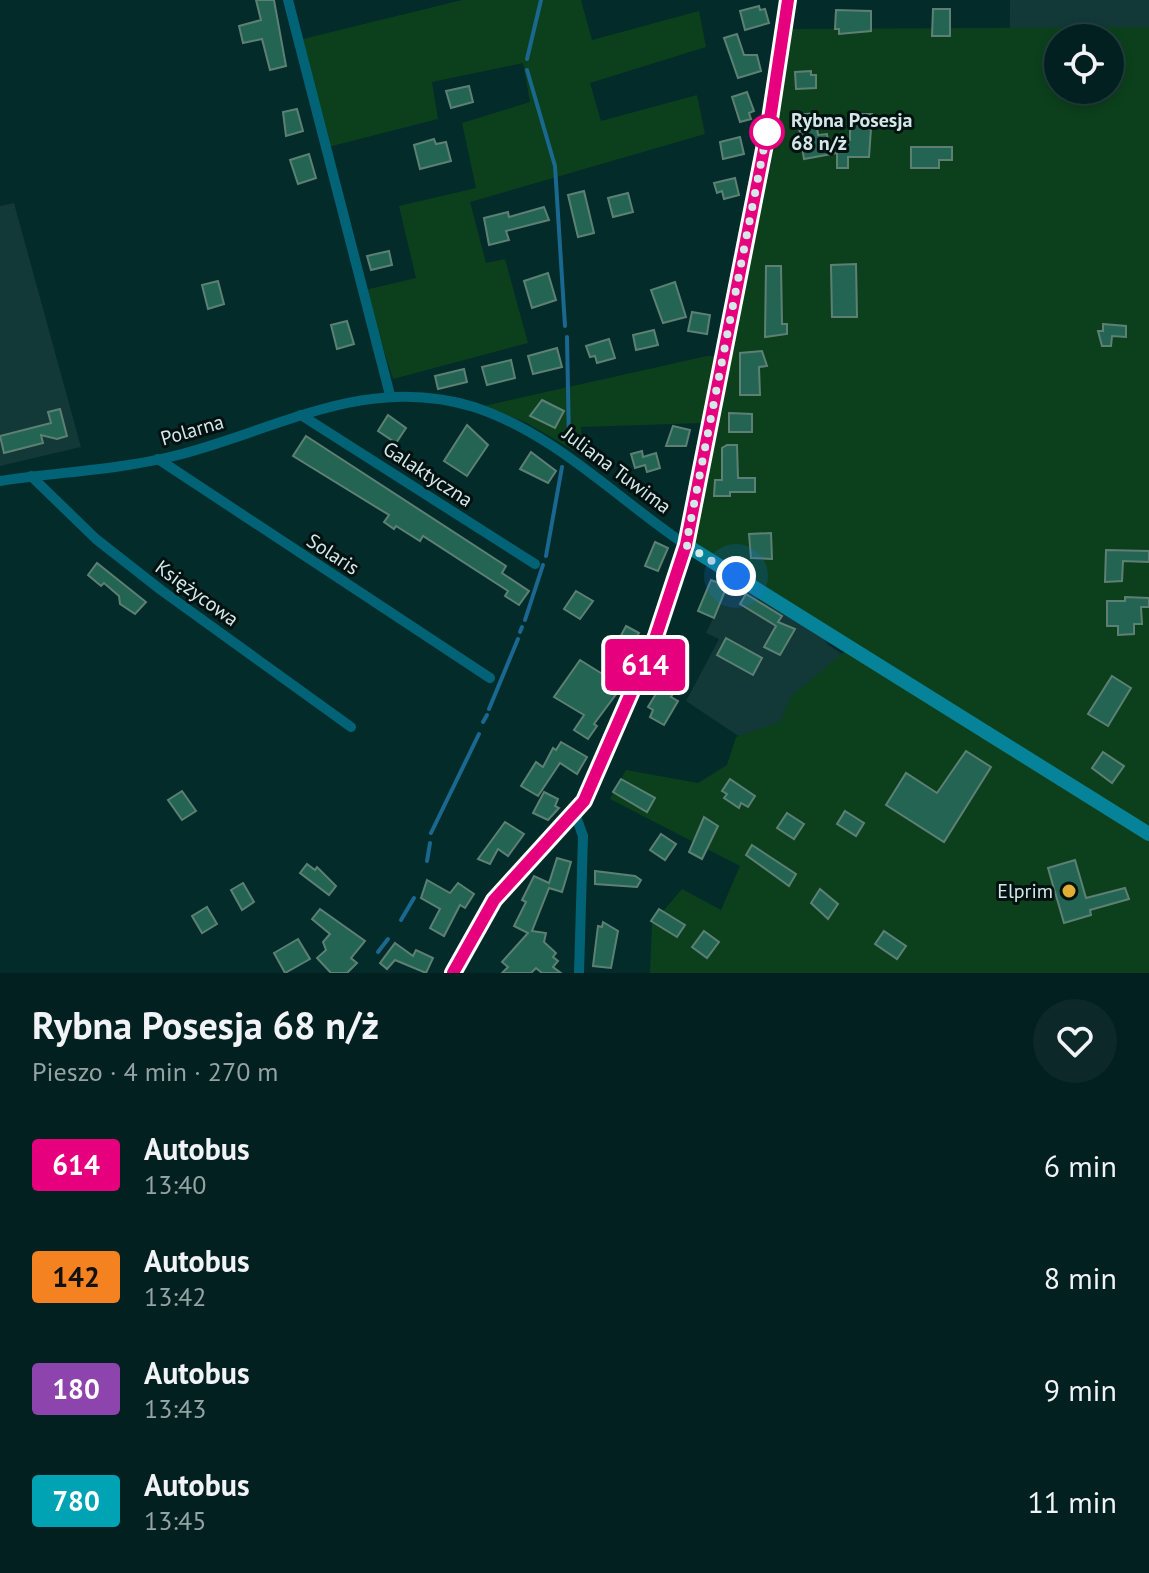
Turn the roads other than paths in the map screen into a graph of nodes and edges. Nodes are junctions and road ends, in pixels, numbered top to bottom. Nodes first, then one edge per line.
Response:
1 (288, 0) edge
2 (788, 0) edge
3 (390, 395) junction
4 (301, 415) junction
5 (158, 459) junction
6 (31, 476) junction
7 (0, 481) edge
8 (686, 545) junction
9 (535, 564) dead end
10 (490, 678) dead end
11 (351, 727) dead end
12 (575, 814) junction
13 (1149, 834) edge
14 (453, 973) edge
15 (579, 973) edge

1 - 3 street
2 - 8 street
3 - 4 street, Polarna
3 - 8 street, Juliana Tuwima
4 - 5 street, Polarna
4 - 9 street, Galaktyczna
5 - 6 street, Polarna
5 - 10 street, Solaris
6 - 7 street, Polarna
6 - 11 street, Księżycowa
8 - 12 street
8 - 13 street, Juliana Tuwima
12 - 14 street
12 - 15 street

